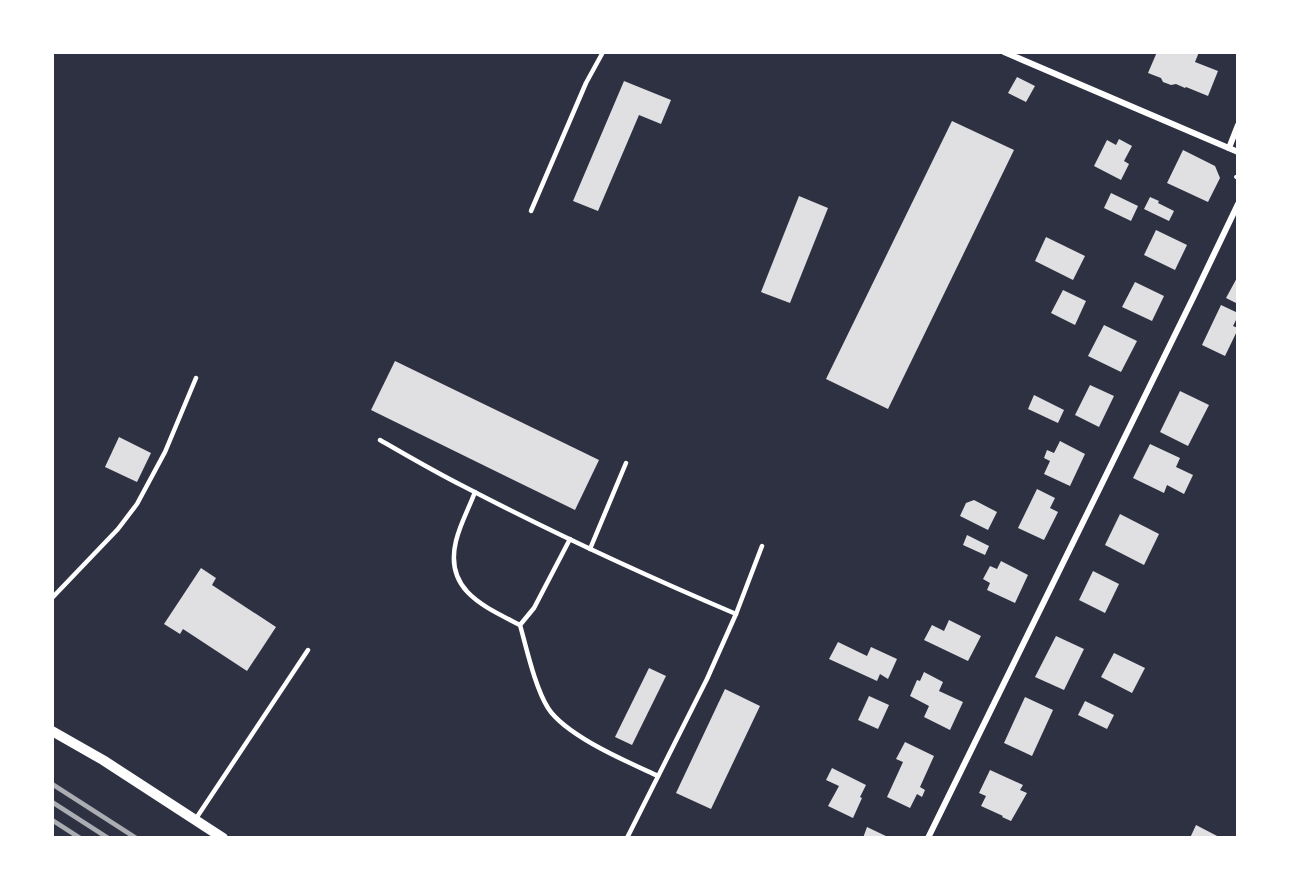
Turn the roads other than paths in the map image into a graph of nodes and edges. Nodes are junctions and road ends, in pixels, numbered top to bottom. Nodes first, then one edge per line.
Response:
1 (603, 52) edge
2 (1004, 52) edge
3 (1238, 125) edge
4 (1229, 148) junction
5 (1238, 152) edge
6 (1238, 204) edge
7 (531, 211) dead end
8 (196, 378) dead end
9 (380, 440) dead end
10 (626, 463) dead end
11 (475, 492) junction
12 (570, 539) junction
13 (762, 546) dead end
14 (590, 549) junction
15 (52, 598) edge
16 (736, 614) junction
17 (520, 625) junction
18 (308, 650) dead end
19 (52, 731) edge
20 (658, 776) junction
21 (195, 820) junction
22 (223, 837) edge
23 (627, 837) edge
24 (928, 837) edge

1 - 7 lane
2 - 4 street
3 - 4 street
4 - 5 street
6 - 24 street
8 - 15 lane
9 - 11 lane
10 - 14 lane
11 - 12 lane
11 - 17 lane
12 - 14 lane
12 - 17 lane
13 - 16 lane
14 - 16 lane
16 - 20 lane
17 - 20 lane
18 - 21 lane
19 - 21 street
20 - 23 lane
21 - 22 street

